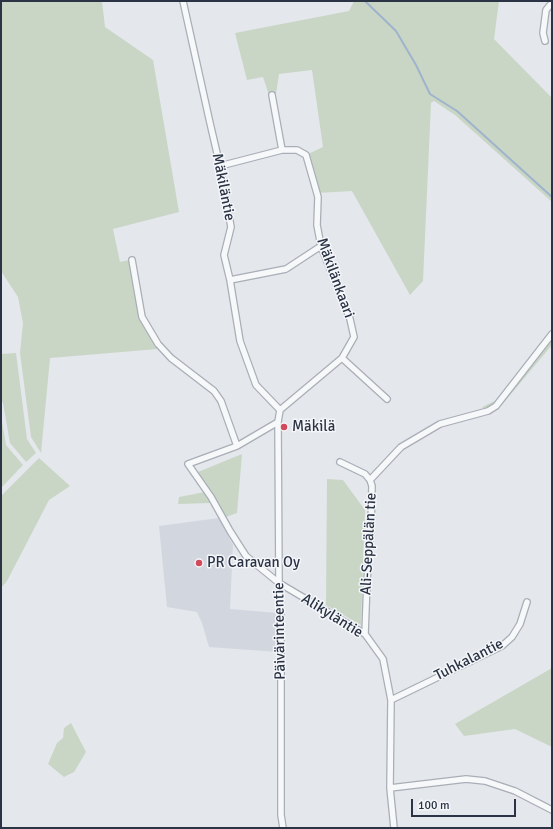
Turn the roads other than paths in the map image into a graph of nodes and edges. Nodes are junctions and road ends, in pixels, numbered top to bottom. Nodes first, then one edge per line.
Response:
1 (183, 1) edge
2 (552, 4) edge
3 (545, 41) dead end
4 (272, 95) dead end
5 (282, 150) junction
6 (220, 166) junction
7 (321, 246) junction
8 (132, 260) dead end
9 (230, 280) junction
10 (552, 334) edge
11 (342, 358) junction
12 (387, 399) dead end
13 (280, 410) junction
14 (278, 422) junction
15 (237, 446) junction
16 (340, 462) dead end
17 (370, 480) junction
18 (279, 583) junction
19 (527, 602) dead end
20 (365, 634) junction
21 (391, 700) junction
22 (390, 788) junction
23 (552, 810) edge
24 (284, 828) edge
25 (394, 828) edge

1 - 6 street, Mäkiläntie
2 - 3 street
4 - 5 street
5 - 6 street, Mäkilänkaari
5 - 7 street, Mäkilänkaari
6 - 9 street, Mäkiläntie
7 - 9 street
7 - 11 street, Mäkilänkaari
8 - 15 street
9 - 13 street, Mäkiläntie
10 - 17 street, Ali-Seppälän tie
11 - 12 street
11 - 13 street, Mäkilänkaari
13 - 14 street, Päivärinteentie
14 - 15 street
14 - 18 street, Päivärinteentie
15 - 18 street, Alikyläntie
16 - 17 street
17 - 20 street, Ali-Seppälän tie
18 - 20 street, Alikyläntie
18 - 24 street, Päivärinteentie
19 - 21 street, Tuhkalantie
20 - 21 street, Alikyläntie
21 - 22 street, Alikyläntie
22 - 23 street
22 - 25 street, Alikyläntie

